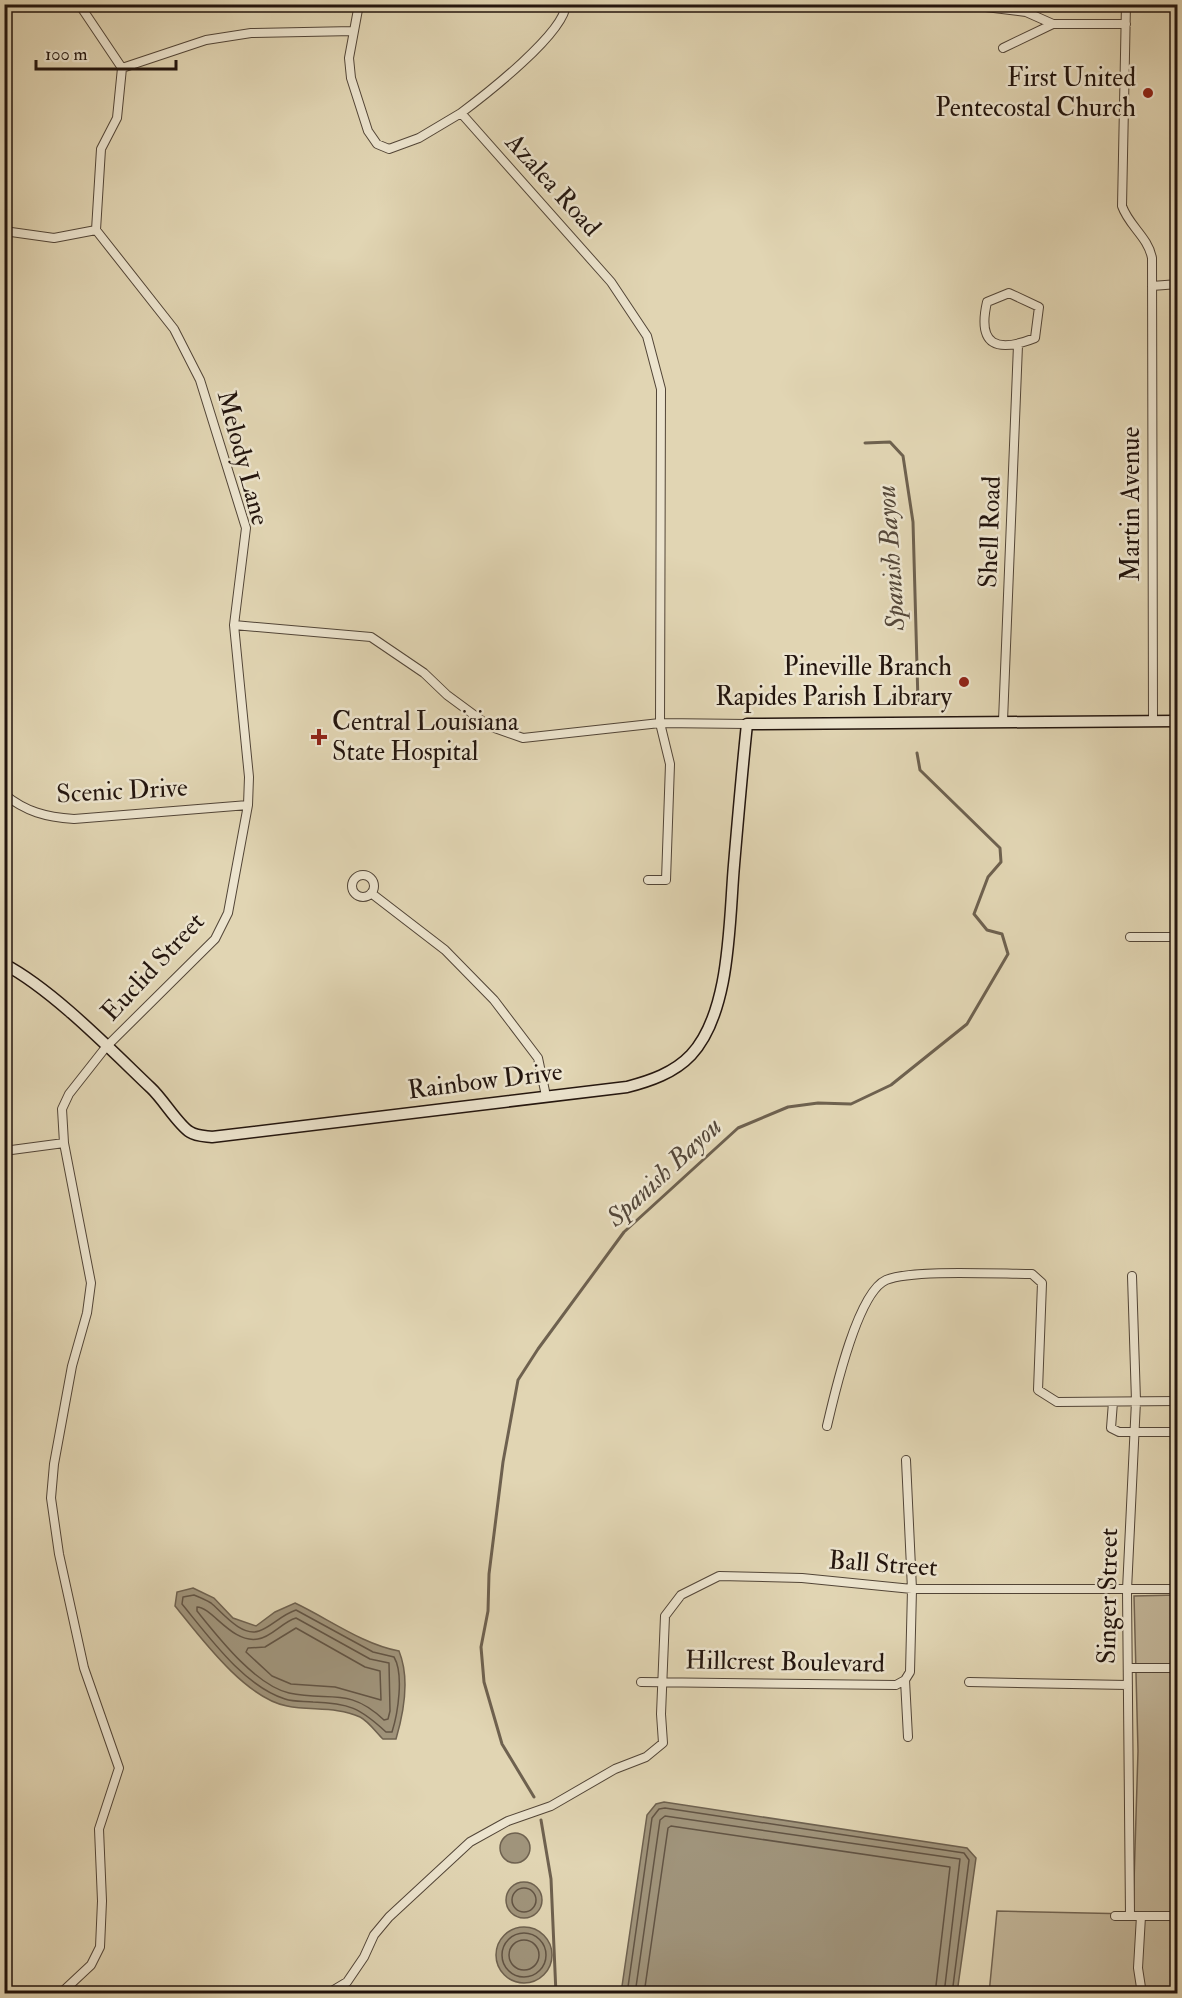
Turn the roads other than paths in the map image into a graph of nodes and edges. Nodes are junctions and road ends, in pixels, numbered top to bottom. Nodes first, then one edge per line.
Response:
1 (78, 4) edge
2 (359, 4) edge
3 (566, 4) edge
4 (961, 4) edge
5 (1126, 4) edge
6 (1053, 24) junction
7 (1126, 24) junction
8 (354, 31) junction
9 (1003, 48) dead end
10 (122, 68) junction
11 (461, 113) junction
12 (96, 230) junction
13 (4, 231) edge
14 (1178, 284) edge
15 (1152, 286) junction
16 (1018, 345) junction
17 (234, 625) junction
18 (1003, 721) junction
19 (1153, 721) junction
20 (1178, 722) edge
21 (660, 723) junction
22 (747, 724) junction
23 (4, 794) edge
24 (248, 805) junction
25 (648, 880) dead end
26 (371, 893) dead end
27 (1130, 937) dead end
28 (1178, 937) edge
29 (4, 964) edge
30 (106, 1047) junction
31 (546, 1096) junction
32 (64, 1143) junction
33 (4, 1151) edge
34 (1132, 1276) dead end
35 (1136, 1401) junction
36 (1178, 1401) edge
37 (1113, 1402) junction
38 (826, 1426) dead end
39 (1134, 1432) junction
40 (1178, 1432) edge
41 (906, 1460) dead end
42 (912, 1589) junction
43 (1178, 1589) edge
44 (1127, 1590) junction
45 (1128, 1668) junction
46 (1178, 1668) edge
47 (905, 1680) junction
48 (662, 1681) junction
49 (641, 1682) dead end
50 (969, 1682) dead end
51 (1128, 1685) junction
52 (908, 1737) dead end
53 (1115, 1916) dead end
54 (1130, 1916) junction
55 (1141, 1916) junction
56 (1178, 1916) edge
57 (60, 1994) edge
58 (327, 1994) edge
59 (1142, 1994) edge

1 - 10 street
2 - 8 street
3 - 11 street
4 - 6 street
5 - 7 street, Martin Avenue
6 - 7 street
6 - 9 street
7 - 15 street, Martin Avenue
8 - 10 street
8 - 11 street
10 - 12 street
11 - 21 street, Azalea Road
12 - 13 street
12 - 17 street, Melody Lane
14 - 15 street
15 - 19 street, Martin Avenue
16 - 16 street
16 - 18 street, Shell Road
17 - 21 street
17 - 24 street, Melody Lane
18 - 19 street
18 - 22 street
19 - 20 street
21 - 22 street
21 - 25 street, Azalea Road
22 - 31 street, Rainbow Drive
23 - 24 street, Scenic Drive
24 - 30 street, Euclid Street
26 - 31 street
27 - 28 street
29 - 30 street, Rainbow Drive
30 - 31 street, Rainbow Drive
30 - 32 street, Euclid Street
32 - 33 street
32 - 57 street, Euclid Street
34 - 35 street, Singer Street
35 - 36 street
35 - 37 street
35 - 39 street, Singer Street
37 - 38 street
37 - 39 street
39 - 40 street
39 - 44 street, Singer Street
41 - 42 street
42 - 44 street, Ball Street
42 - 47 street
42 - 48 street, Ball Street
43 - 44 street, Ball Street
44 - 45 street, Singer Street
45 - 46 street
45 - 51 street, Singer Street
47 - 48 street, Hillcrest Boulevard
47 - 52 street
48 - 49 street, Hillcrest Boulevard
48 - 58 street, Hillcrest Boulevard
50 - 51 street
51 - 54 street, Singer Street
53 - 54 street
54 - 55 street
55 - 56 street
55 - 59 street

